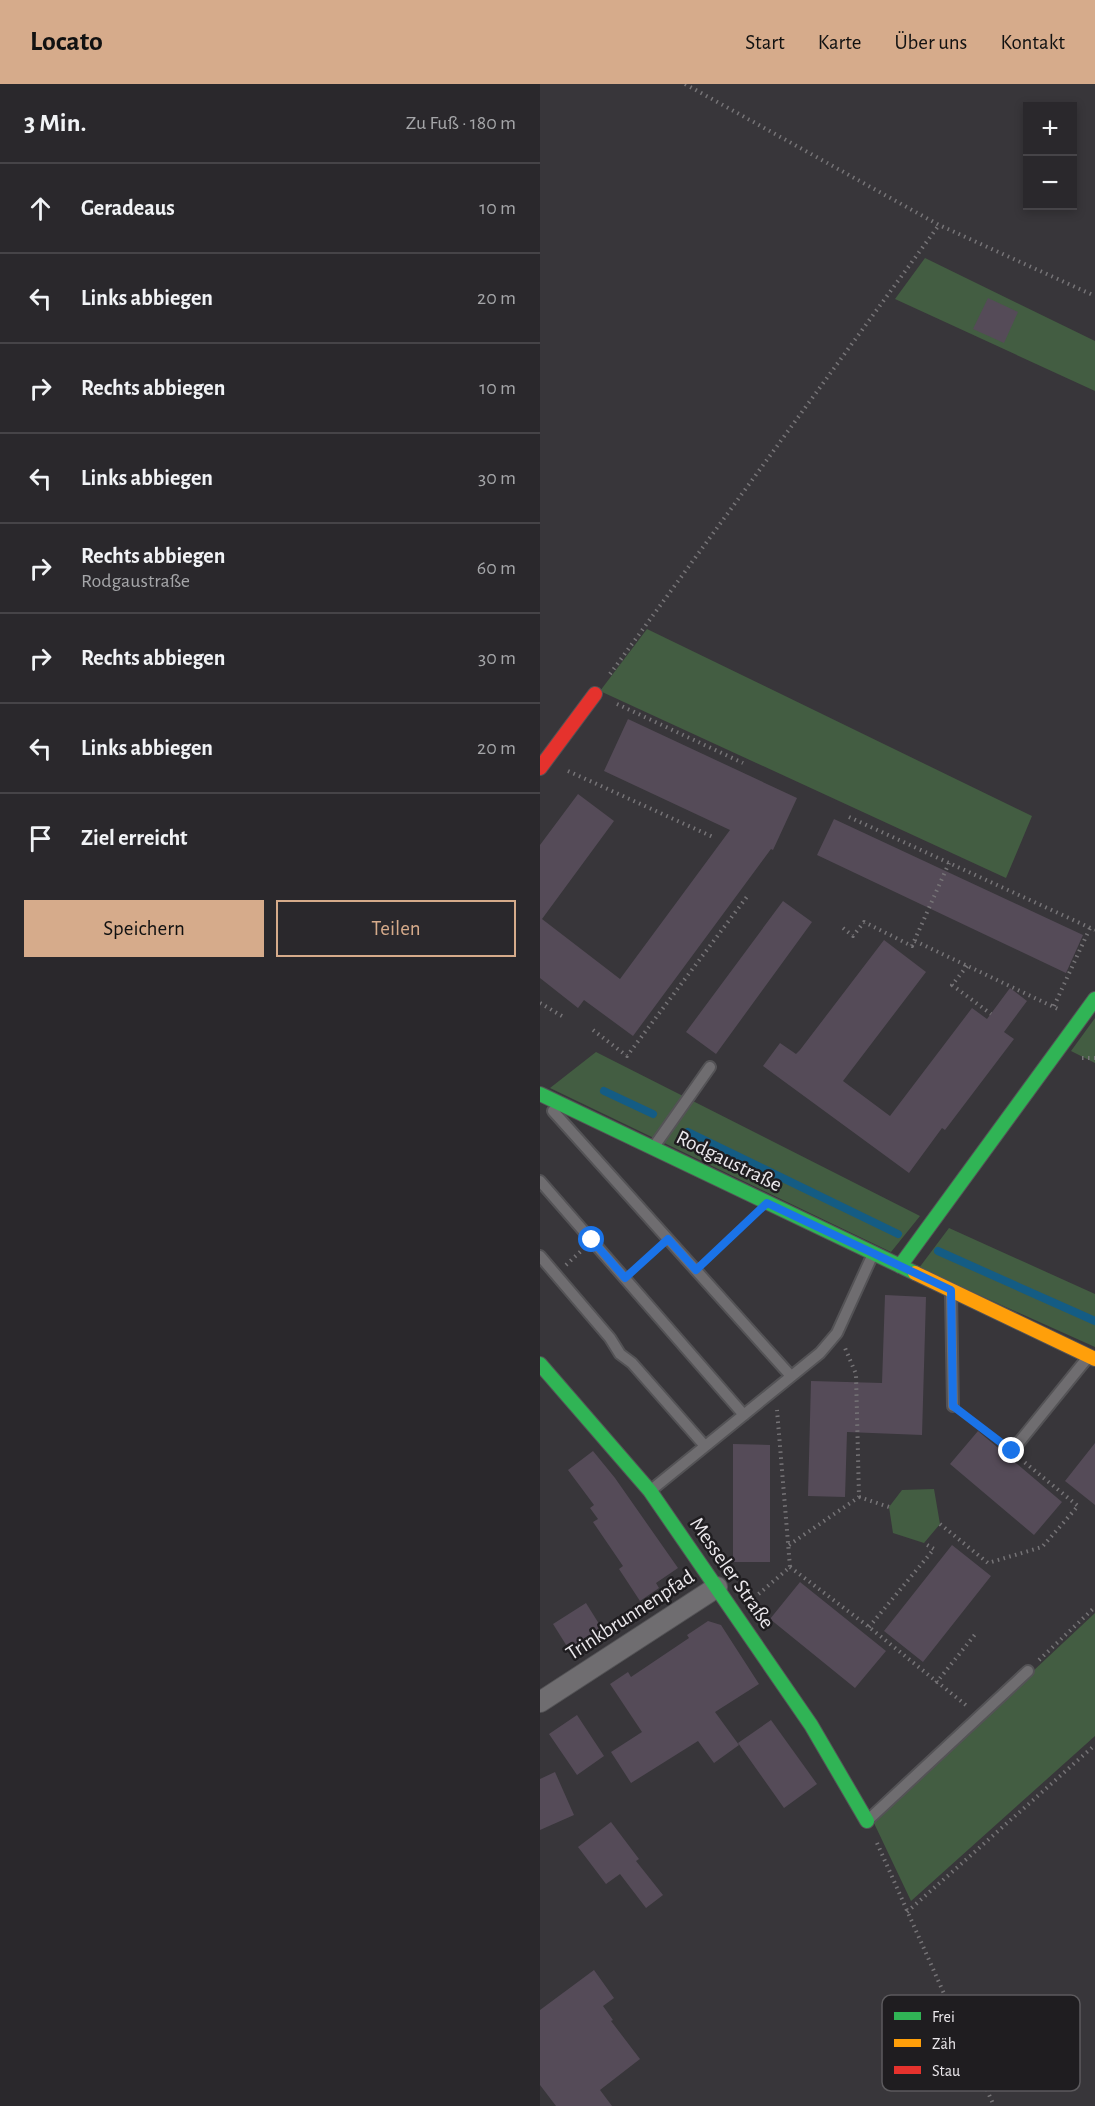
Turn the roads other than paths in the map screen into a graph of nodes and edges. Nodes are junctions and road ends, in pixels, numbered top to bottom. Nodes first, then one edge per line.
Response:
1 (595, 694) road end
2 (543, 764) edge
3 (1095, 999) edge
4 (710, 1067) dead end
5 (540, 1095) edge
6 (653, 1148) junction
7 (540, 1181) edge
8 (873, 1253) junction
9 (540, 1256) edge
10 (900, 1266) junction
11 (951, 1290) junction
12 (1092, 1357) edge
13 (540, 1364) edge
14 (791, 1376) junction
15 (953, 1406) road end
16 (744, 1415) junction
17 (705, 1446) junction
18 (1012, 1451) road end
19 (650, 1491) junction
20 (717, 1587) junction
21 (1028, 1671) road end
22 (540, 1702) edge
23 (867, 1821) joint

1 - 2 street
3 - 10 street
4 - 6 lane
5 - 6 street, Rodgaustraße
5 - 14 lane
6 - 8 street, Rodgaustraße
7 - 16 lane
8 - 10 street, Rodgaustraße
8 - 14 lane
9 - 17 lane
10 - 11 street, Rodgaustraße
11 - 12 street, Rodgaustraße
11 - 15 lane
12 - 18 lane
13 - 19 street, Messeler Straße
14 - 16 lane
16 - 17 lane
17 - 19 lane
19 - 20 street, Messeler Straße
20 - 22 street, Trinkbrunnenpfad
20 - 23 street, Messeler Straße
21 - 23 lane

